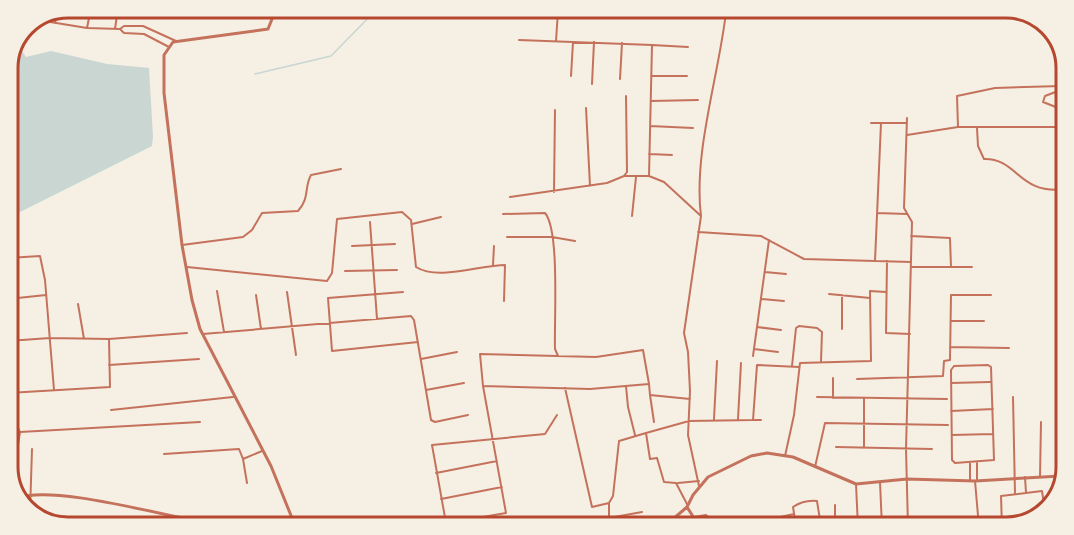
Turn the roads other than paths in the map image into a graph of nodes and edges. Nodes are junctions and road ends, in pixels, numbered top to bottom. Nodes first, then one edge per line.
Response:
1 (89, 18) edge
2 (117, 18) edge
3 (272, 18) edge
4 (558, 18) edge
5 (725, 18) edge
6 (56, 20) edge
7 (50, 22) edge
8 (55, 23) junction
9 (87, 28) junction
10 (120, 29) junction
11 (115, 30) junction
12 (519, 40) dead end
13 (556, 41) junction
14 (176, 42) junction
15 (573, 42) junction
16 (594, 42) junction
17 (622, 43) junction
18 (652, 45) junction
19 (169, 46) junction
20 (688, 47) dead end
21 (571, 76) dead end
22 (651, 76) junction
23 (687, 76) dead end
24 (620, 80) dead end
25 (592, 84) dead end
26 (1056, 86) edge
27 (1056, 92) edge
28 (626, 96) dead end
29 (698, 100) dead end
30 (651, 101) junction
31 (1056, 107) edge
32 (586, 108) dead end
33 (555, 110) dead end
34 (908, 118) dead end
35 (871, 123) dead end
36 (881, 123) junction
37 (907, 123) junction
38 (650, 126) junction
39 (958, 127) junction
40 (977, 127) junction
41 (1056, 127) edge
42 (693, 128) dead end
43 (907, 135) junction
44 (649, 154) junction
45 (672, 154) dead end
46 (341, 169) dead end
47 (624, 176) junction
48 (636, 176) junction
49 (649, 176) junction
50 (590, 186) junction
51 (1056, 189) edge
52 (554, 192) junction
53 (510, 197) dead end
54 (877, 213) junction
55 (504, 214) dead end
56 (907, 214) junction
57 (632, 216) dead end
58 (701, 216) junction
59 (441, 217) dead end
60 (370, 222) dead end
61 (412, 224) junction
62 (698, 232) junction
63 (911, 236) junction
64 (507, 237) dead end
65 (552, 237) junction
66 (769, 239) junction
67 (576, 241) dead end
68 (395, 244) dead end
69 (182, 245) junction
70 (371, 245) junction
71 (352, 246) dead end
72 (494, 246) dead end
73 (18, 257) edge
74 (875, 261) junction
75 (887, 261) junction
76 (911, 262) junction
77 (493, 265) junction
78 (187, 267) junction
79 (911, 267) junction
80 (951, 267) junction
81 (972, 267) dead end
82 (397, 270) dead end
83 (373, 271) junction
84 (345, 272) dead end
85 (765, 272) junction
86 (786, 274) dead end
87 (218, 291) dead end
88 (287, 292) dead end
89 (403, 292) dead end
90 (886, 292) junction
91 (375, 294) junction
92 (829, 294) dead end
93 (46, 295) junction
94 (256, 295) dead end
95 (842, 295) junction
96 (991, 295) dead end
97 (18, 298) edge
98 (870, 298) junction
99 (761, 300) junction
100 (784, 301) dead end
101 (504, 302) dead end
102 (78, 304) dead end
103 (376, 319) junction
104 (951, 321) junction
105 (984, 321) dead end
106 (328, 323) junction
107 (292, 326) junction
108 (757, 327) junction
109 (261, 329) junction
110 (842, 329) dead end
111 (781, 330) dead end
112 (224, 332) junction
113 (187, 333) dead end
114 (203, 334) junction
115 (910, 334) junction
116 (50, 338) junction
117 (84, 339) junction
118 (109, 339) junction
119 (18, 340) edge
120 (418, 342) junction
121 (950, 346) junction
122 (1010, 348) dead end
123 (754, 349) junction
124 (457, 352) dead end
125 (778, 352) dead end
126 (296, 355) dead end
127 (558, 356) junction
128 (753, 356) dead end
129 (199, 359) dead end
130 (421, 359) junction
131 (717, 361) dead end
132 (821, 361) junction
133 (741, 363) dead end
134 (109, 364) junction
135 (792, 366) junction
136 (799, 367) junction
137 (833, 378) dead end
138 (909, 378) junction
139 (858, 379) dead end
140 (992, 382) junction
141 (464, 383) dead end
142 (951, 383) junction
143 (650, 384) junction
144 (483, 386) junction
145 (627, 386) junction
146 (565, 388) junction
147 (54, 390) junction
148 (426, 390) junction
149 (18, 393) edge
150 (650, 395) junction
151 (233, 397) junction
152 (1013, 397) dead end
153 (817, 398) dead end
154 (833, 398) junction
155 (690, 399) junction
156 (864, 399) junction
157 (947, 399) dead end
158 (907, 400) junction
159 (993, 409) junction
160 (111, 410) dead end
161 (951, 411) junction
162 (468, 415) dead end
163 (557, 415) dead end
164 (738, 418) junction
165 (714, 419) junction
166 (753, 420) junction
167 (761, 420) dead end
168 (689, 421) junction
169 (200, 422) dead end
170 (654, 422) dead end
171 (1041, 423) dead end
172 (864, 424) junction
173 (948, 425) dead end
174 (906, 426) junction
175 (18, 428) edge
176 (20, 432) junction
177 (646, 433) junction
178 (993, 434) junction
179 (635, 435) junction
180 (952, 435) junction
181 (492, 438) junction
182 (18, 445) edge
183 (836, 447) dead end
184 (864, 448) junction
185 (32, 449) dead end
186 (906, 449) junction
187 (932, 449) dead end
188 (262, 451) junction
189 (164, 454) dead end
190 (785, 456) junction
191 (243, 459) junction
192 (497, 461) junction
193 (970, 463) junction
194 (977, 463) junction
195 (814, 467) junction
196 (436, 473) junction
197 (1055, 476) edge
198 (1025, 477) junction
199 (1040, 477) junction
200 (1013, 478) junction
201 (907, 479) junction
202 (970, 481) junction
203 (976, 481) junction
204 (880, 482) junction
205 (247, 483) dead end
206 (676, 483) junction
207 (699, 483) junction
208 (856, 484) junction
209 (502, 487) junction
210 (1026, 493) junction
211 (32, 494) junction
212 (1015, 494) junction
213 (27, 496) edge
214 (441, 499) junction
215 (31, 501) edge
216 (1043, 501) edge
217 (609, 503) junction
218 (835, 505) dead end
219 (687, 506) junction
220 (642, 512) dead end
221 (794, 514) junction
222 (168, 517) edge
223 (291, 517) edge
224 (443, 517) edge
225 (483, 517) edge
226 (609, 517) edge
227 (614, 517) edge
228 (675, 517) edge
229 (694, 517) joint
230 (709, 517) edge
231 (780, 517) edge
232 (794, 517) edge
233 (820, 517) edge
234 (835, 517) edge
235 (858, 517) edge
236 (882, 517) edge
237 (908, 517) edge
238 (978, 517) edge
239 (1002, 517) edge

1 - 9 street
2 - 11 street
3 - 14 street
4 - 13 street
5 - 58 street
6 - 8 street
7 - 8 street
8 - 9 street
9 - 11 street
10 - 11 street
10 - 14 street
10 - 19 street
12 - 13 street
13 - 15 street
14 - 19 street
15 - 16 street
15 - 21 street
16 - 17 street
16 - 25 street
17 - 18 street
17 - 24 street
18 - 20 street
18 - 22 street
19 - 69 street
22 - 23 street
22 - 30 street
26 - 39 street
27 - 31 street
28 - 47 street
29 - 30 street
30 - 38 street
32 - 50 street
33 - 52 street
34 - 37 street
35 - 36 street
36 - 37 street
36 - 54 street
37 - 43 street
38 - 42 street
38 - 44 street
39 - 40 street
39 - 43 street
40 - 41 street
40 - 51 street
43 - 56 street
44 - 45 street
44 - 49 street
46 - 69 street
47 - 48 street
47 - 50 street
48 - 49 street
48 - 57 street
49 - 58 street
50 - 52 street
52 - 53 street
54 - 56 street
54 - 74 street
55 - 65 street
56 - 63 street
58 - 62 street
59 - 61 street
60 - 70 street
61 - 77 street
61 - 78 street
62 - 66 street
62 - 155 street
63 - 76 street
63 - 80 street
64 - 65 street
65 - 67 street
65 - 127 street
66 - 74 street
66 - 85 street
68 - 70 street
69 - 78 street
70 - 71 street
70 - 83 street
72 - 77 street
73 - 93 street
74 - 75 street
75 - 76 street
75 - 90 street
76 - 79 street
77 - 101 street
78 - 114 street
79 - 80 street
79 - 115 street
80 - 81 street
82 - 83 street
83 - 84 street
83 - 91 street
85 - 86 street
85 - 99 street
87 - 112 street
88 - 107 street
89 - 91 street
90 - 98 street
90 - 115 street
91 - 103 street
91 - 106 street
92 - 95 street
93 - 97 street
93 - 116 street
94 - 109 street
95 - 98 street
95 - 110 street
96 - 104 street
98 - 132 street
99 - 100 street
99 - 108 street
102 - 117 street
103 - 106 street
103 - 120 street
104 - 105 street
104 - 121 street
106 - 107 street
106 - 120 street
107 - 109 street
107 - 126 street
108 - 111 street
108 - 123 street
109 - 112 street
112 - 114 street
113 - 118 street
114 - 151 street
115 - 138 street
116 - 117 street
116 - 119 street
116 - 147 street
117 - 118 street
118 - 134 street
120 - 130 street
121 - 122 street
121 - 138 street
123 - 125 street
123 - 128 street
124 - 130 street
127 - 143 street
127 - 144 street
129 - 134 street
130 - 148 street
131 - 165 street
132 - 135 street
132 - 136 street
133 - 164 street
134 - 147 street
135 - 136 street
135 - 166 street
136 - 190 street
137 - 154 street
138 - 139 street
138 - 158 street
140 - 142 street
140 - 142 street
140 - 159 street
141 - 148 street
142 - 161 street
143 - 145 street
143 - 150 street
144 - 146 street
144 - 181 street
145 - 146 street
145 - 179 street
146 - 217 street
147 - 149 street
148 - 162 street
150 - 155 street
150 - 170 street
151 - 160 street
151 - 188 street
152 - 200 street
153 - 154 street
154 - 156 street
155 - 168 street
156 - 158 street
156 - 172 street
157 - 158 street
158 - 174 street
159 - 161 street
159 - 178 street
161 - 180 street
163 - 181 street
164 - 165 street
164 - 166 street
165 - 168 street
166 - 167 street
168 - 177 street
168 - 207 street
169 - 176 street
171 - 199 street
172 - 174 street
172 - 184 street
172 - 195 street
173 - 174 street
174 - 186 street
175 - 176 street
176 - 182 street
177 - 179 street
177 - 206 street
178 - 180 street
178 - 194 street
179 - 217 street
180 - 193 street
181 - 192 street
181 - 196 street
183 - 184 street
184 - 186 street
185 - 211 street
186 - 187 street
186 - 201 street
188 - 191 street
188 - 223 street
189 - 191 street
190 - 195 street
190 - 207 street
191 - 205 street
192 - 196 street
192 - 209 street
193 - 194 street
193 - 202 street
194 - 203 street
195 - 208 street
196 - 214 street
197 - 199 street
198 - 199 street
198 - 200 street
198 - 210 street
200 - 203 street
200 - 212 street
201 - 202 street
201 - 204 street
201 - 237 street
202 - 203 street
203 - 238 street
204 - 208 street
204 - 236 street
206 - 207 street
206 - 219 street
207 - 219 street
208 - 235 street
209 - 214 street
209 - 225 street
210 - 212 street
210 - 216 street
211 - 213 street
211 - 215 street
211 - 222 street
212 - 239 street
214 - 224 street
217 - 226 street
218 - 234 street
219 - 228 street
219 - 229 street
220 - 227 street
221 - 231 street
221 - 232 street
221 - 233 street
229 - 230 street

